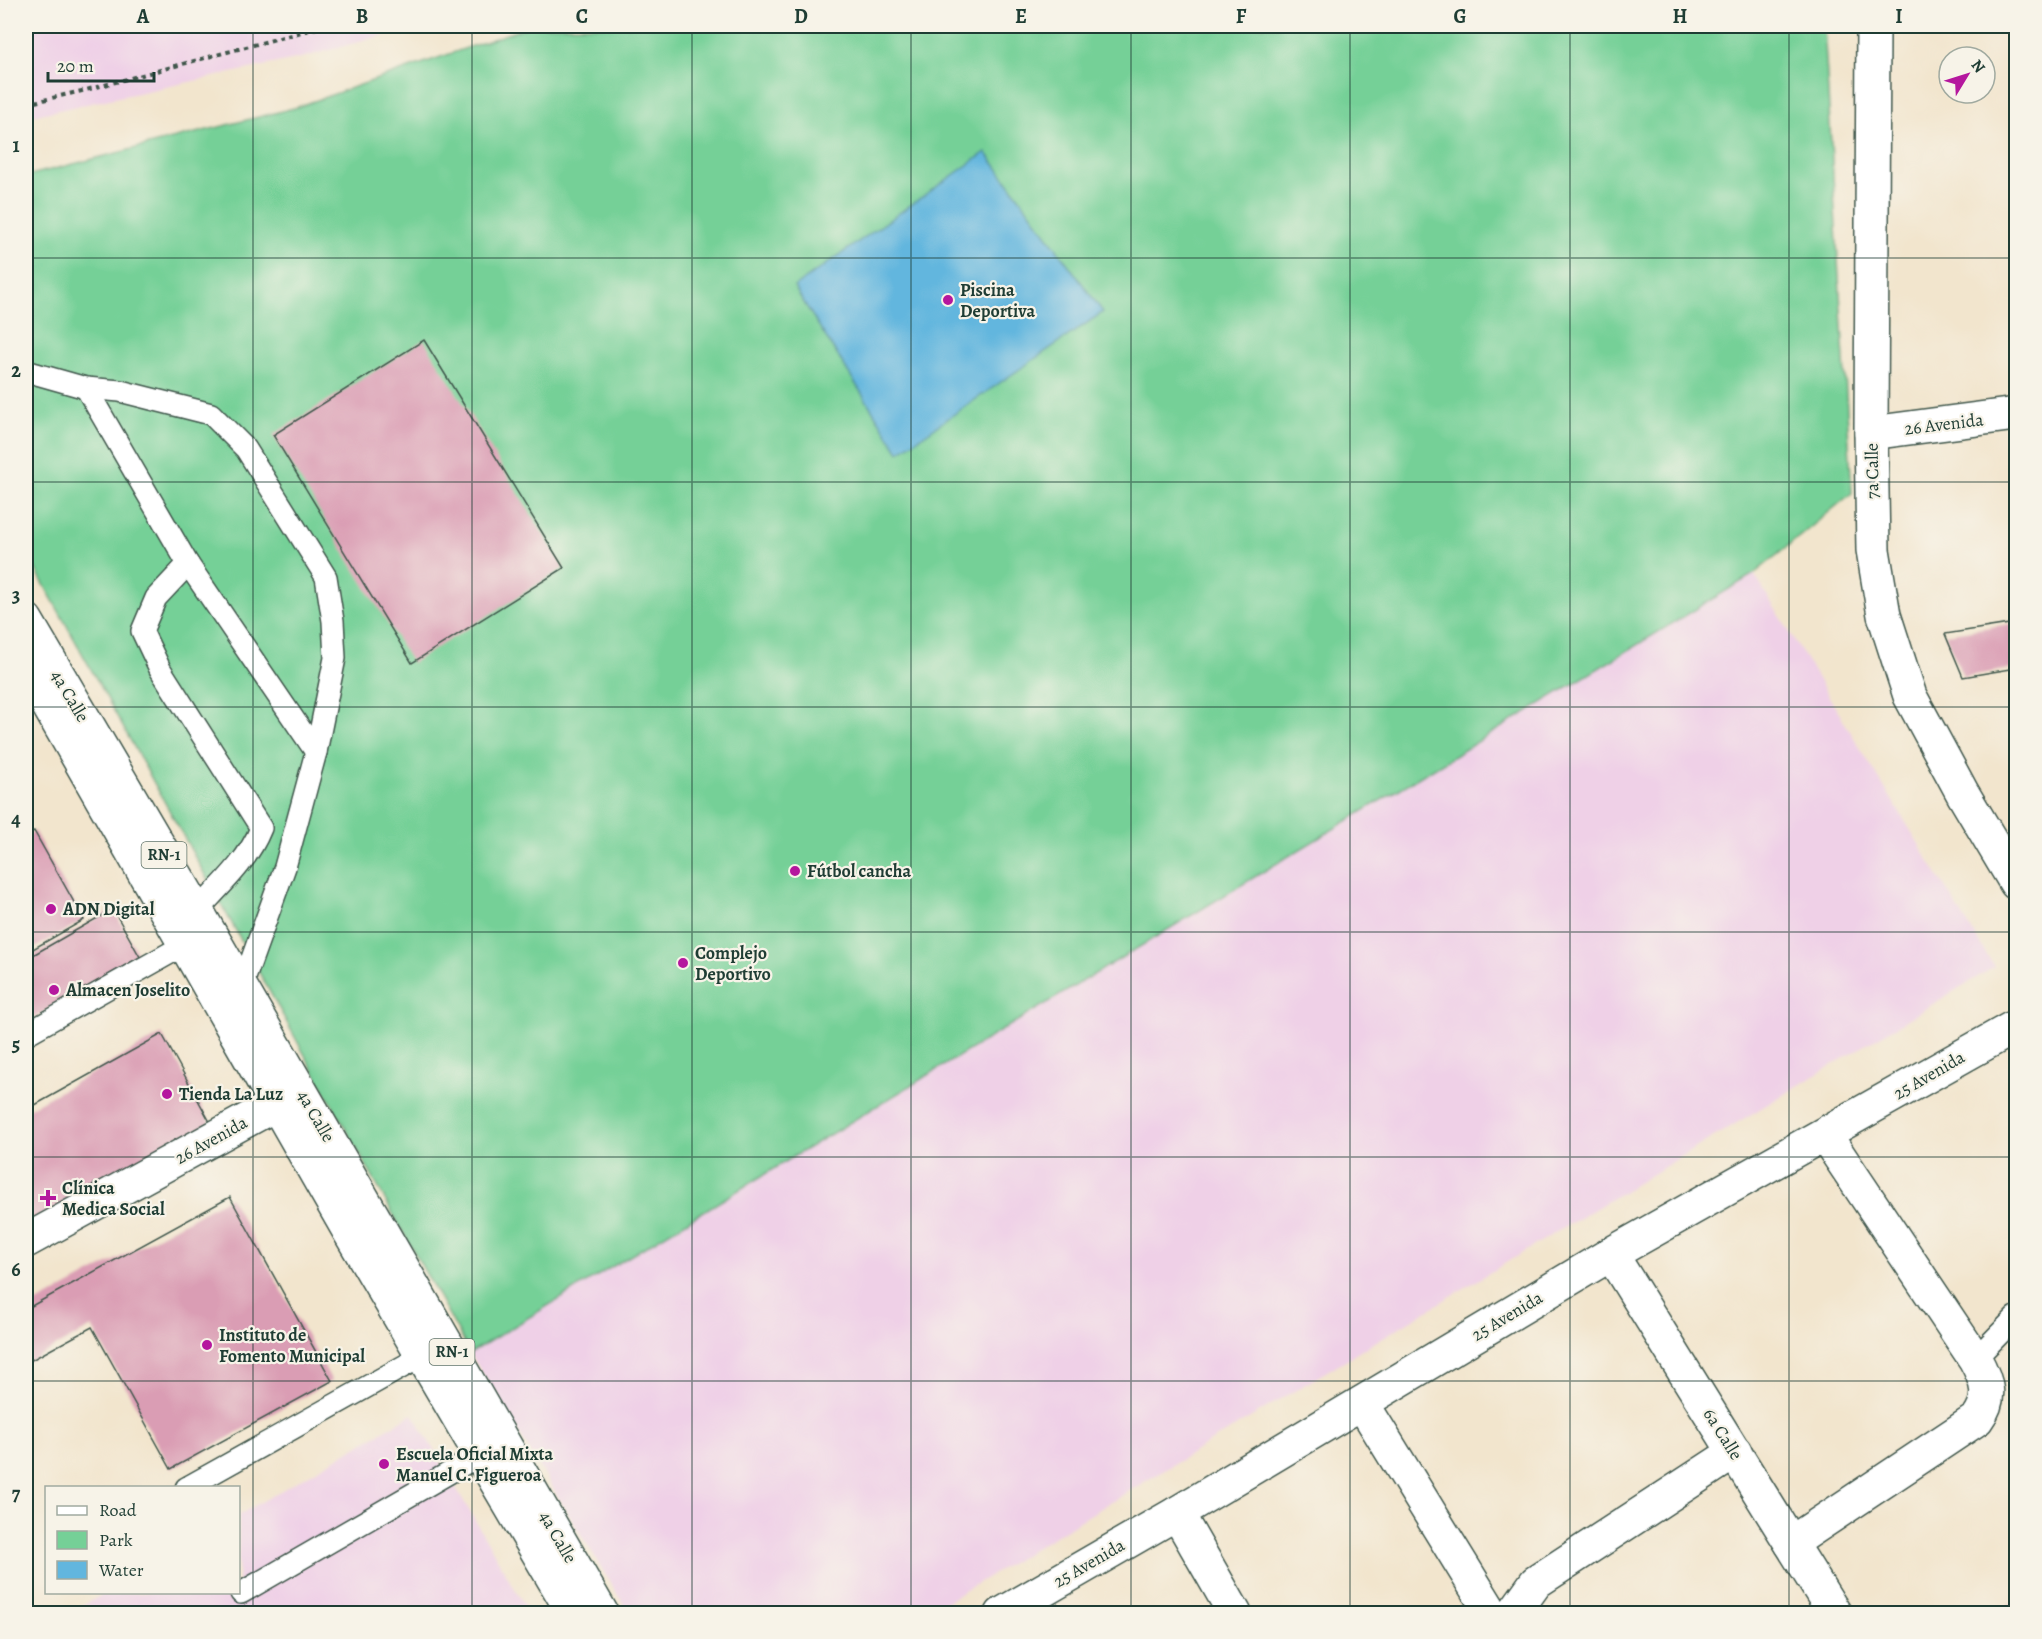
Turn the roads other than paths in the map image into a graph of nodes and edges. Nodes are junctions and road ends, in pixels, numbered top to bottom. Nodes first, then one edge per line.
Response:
1 (1873, 26) edge
2 (26, 371) edge
3 (86, 388) junction
4 (2016, 414) edge
5 (1871, 433) junction
6 (188, 564) junction
7 (26, 620) edge
8 (26, 664) edge
9 (316, 752) junction
10 (261, 828) junction
11 (291, 848) junction
12 (2016, 883) edge
13 (197, 911) junction
14 (186, 944) junction
15 (241, 989) junction
16 (2016, 1026) edge
17 (28, 1033) dead end
18 (289, 1097) junction
19 (1825, 1135) junction
20 (26, 1241) edge
21 (1611, 1254) junction
22 (2016, 1317) edge
23 (422, 1356) junction
24 (1975, 1359) junction
25 (1362, 1403) junction
26 (1735, 1452) junction
27 (480, 1455) junction
28 (190, 1486) edge
29 (1177, 1513) junction
30 (1791, 1543) junction
31 (240, 1593) dead end
32 (573, 1614) edge
33 (603, 1614) edge
34 (1002, 1614) edge
35 (1235, 1614) edge
36 (1492, 1614) edge
37 (1513, 1614) edge
38 (1836, 1614) edge

1 - 5 street, 7a Calle
2 - 3 lane
3 - 6 lane
3 - 9 lane
4 - 5 street, 26 Avenida
5 - 12 street, 7a Calle
6 - 9 lane
6 - 10 lane
7 - 13 street, 4a Calle / RN-1
8 - 14 street, 4a Calle / RN-1
9 - 11 lane
10 - 11 lane
10 - 13 lane
11 - 15 lane
13 - 15 street, 4a Calle / RN-1
14 - 17 lane
14 - 18 street, 4a Calle / RN-1
15 - 18 street, 4a Calle / RN-1
16 - 19 street, 25 Avenida
18 - 20 street, 26 Avenida
18 - 23 street, 4a Calle / RN-1
18 - 33 street, 4a Calle / RN-1
19 - 21 street, 25 Avenida
19 - 24 street
21 - 25 street, 25 Avenida
21 - 26 street, 6a Calle
22 - 24 lane
23 - 27 street, 4a Calle / RN-1
23 - 28 lane
24 - 30 street
25 - 29 street, 25 Avenida
25 - 36 street
26 - 30 street, 6a Calle
26 - 37 street
27 - 31 lane
27 - 32 street, 4a Calle / RN-1
29 - 34 street, 25 Avenida
29 - 35 street
30 - 38 street, 6a Calle

